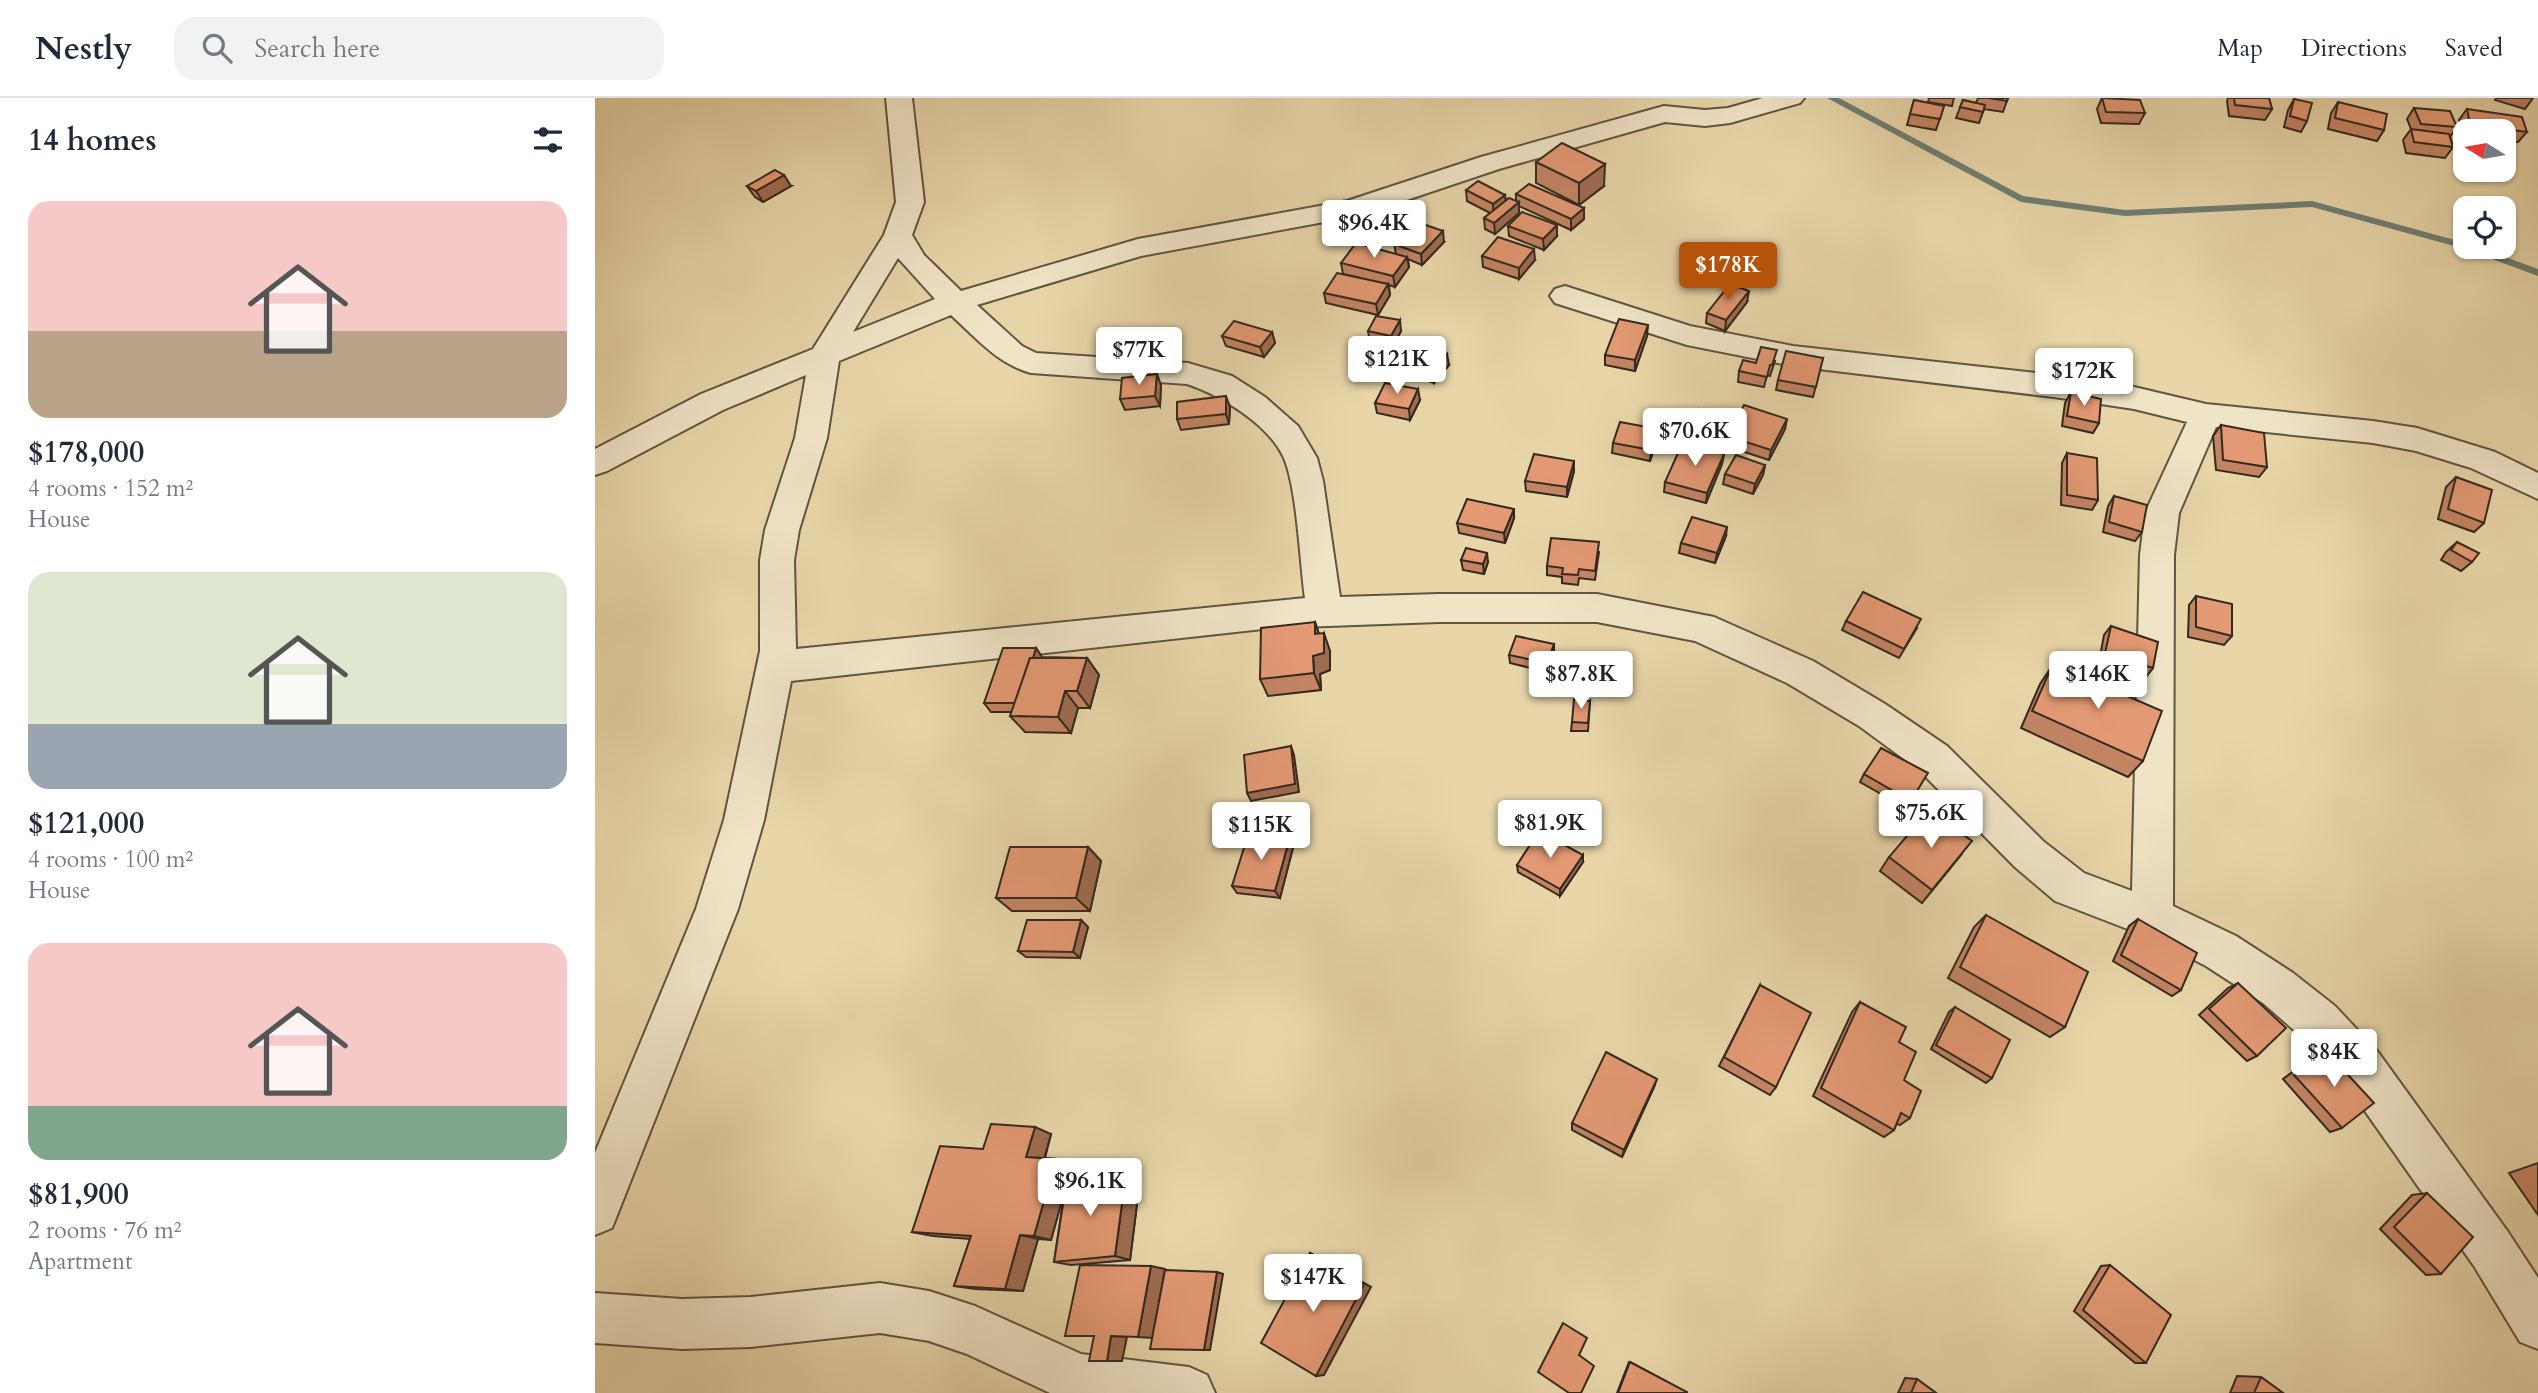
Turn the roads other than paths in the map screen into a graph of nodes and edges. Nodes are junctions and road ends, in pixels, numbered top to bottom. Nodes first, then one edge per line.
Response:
1 (899, 98) edge
2 (1791, 98) edge
3 (898, 235) junction
4 (1565, 296) dead end
5 (955, 302) junction
6 (825, 354) junction
7 (2206, 415) junction
8 (595, 463) edge
9 (2538, 487) edge
10 (1324, 612) junction
11 (775, 667) junction
12 (2152, 918) junction
13 (595, 1210) edge
14 (595, 1318) edge
15 (2538, 1324) edge
16 (1189, 1393) edge

1 - 3 street
2 - 5 street
3 - 5 street
3 - 6 street
4 - 7 street
5 - 6 street
5 - 10 street
6 - 8 street
6 - 11 street
7 - 9 street
7 - 12 street
10 - 11 street
10 - 12 street
11 - 13 street
12 - 15 street
14 - 16 street

